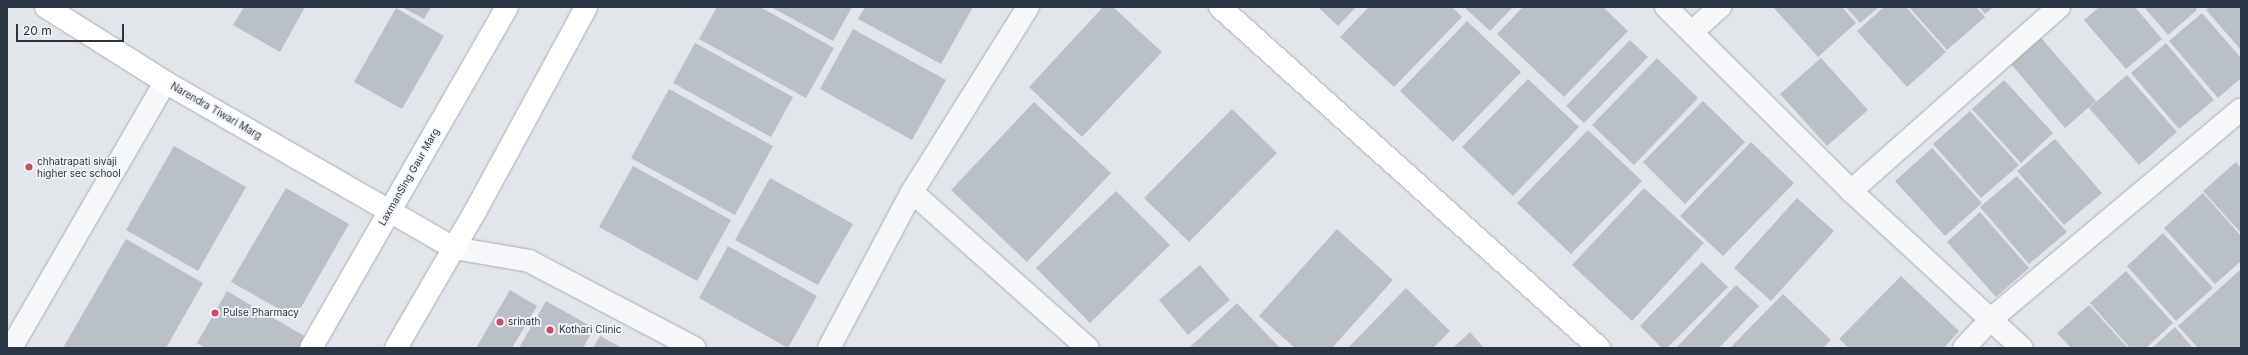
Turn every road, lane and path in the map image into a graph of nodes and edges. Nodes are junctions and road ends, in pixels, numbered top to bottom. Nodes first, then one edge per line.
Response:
1 (46, 7) edge
2 (507, 7) edge
3 (586, 7) edge
4 (1028, 7) edge
5 (1220, 7) edge
6 (1666, 7) edge
7 (1720, 7) edge
8 (2059, 7) edge
9 (1692, 32) junction
10 (166, 82) junction
11 (2241, 109) edge
12 (1851, 191) junction
13 (912, 192) junction
14 (390, 211) junction
15 (454, 248) junction
16 (1991, 318) junction
17 (11, 348) edge
18 (311, 348) edge
19 (396, 348) edge
20 (695, 348) edge
21 (829, 348) edge
22 (1088, 348) edge
23 (1599, 348) edge
24 (1964, 348) edge
25 (2022, 348) edge

1 - 10 street, Narendra Tiwari Marg
2 - 14 street, LaxmanSing Gaur Marg
3 - 15 street
4 - 13 street
5 - 23 street
6 - 9 street
7 - 9 street
8 - 12 street
9 - 12 street
10 - 14 street, Narendra Tiwari Marg
10 - 17 street
11 - 16 street
12 - 16 street
13 - 21 street
13 - 22 street
14 - 15 street, Narendra Tiwari Marg
14 - 18 street, LaxmanSing Gaur Marg
15 - 19 street
15 - 20 street
16 - 24 street
16 - 25 street

